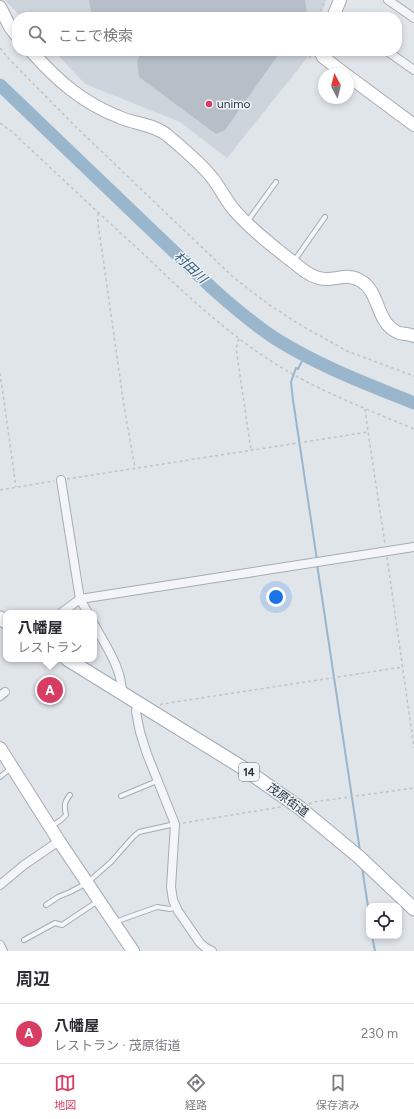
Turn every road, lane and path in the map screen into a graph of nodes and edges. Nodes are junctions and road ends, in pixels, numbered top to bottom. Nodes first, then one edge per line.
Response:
1 (325, 0) edge
2 (340, 0) edge
3 (388, 0) edge
4 (0, 7) edge
5 (320, 12) edge
6 (337, 12) edge
7 (414, 18) edge
8 (12, 30) edge
9 (0, 48) edge
10 (36, 56) edge
11 (322, 56) edge
12 (394, 56) edge
13 (337, 68) edge
14 (414, 70) edge
15 (354, 80) edge
16 (0, 123) edge
17 (414, 125) edge
18 (276, 182) dead end
19 (98, 213) junction
20 (325, 217) dead end
21 (247, 222) junction
22 (293, 262) junction
23 (414, 336) edge
24 (239, 339) junction
25 (0, 373) edge
26 (414, 376) edge
27 (365, 408) junction
28 (414, 429) edge
29 (368, 432) junction
30 (251, 450) junction
31 (135, 468) junction
32 (61, 480) junction
33 (16, 487) junction
34 (0, 490) edge
35 (414, 547) edge
36 (386, 551) junction
37 (80, 599) junction
38 (65, 610) edge
39 (86, 610) edge
40 (97, 630) edge
41 (72, 662) edge
42 (403, 667) junction
43 (122, 693) junction
44 (137, 702) junction
45 (153, 712) junction
46 (0, 748) edge
47 (414, 748) edge
48 (12, 767) junction
49 (0, 777) edge
50 (157, 781) junction
51 (414, 788) edge
52 (70, 795) dead end
53 (121, 796) dead end
54 (297, 806) junction
55 (175, 824) junction
56 (50, 828) junction
57 (59, 841) junction
58 (87, 883) junction
59 (0, 885) edge
60 (98, 901) junction
61 (46, 905) dead end
62 (176, 908) junction
63 (414, 909) edge
64 (114, 922) junction
65 (24, 940) dead end
66 (0, 945) edge
67 (3, 951) edge
68 (133, 951) edge
69 (210, 951) edge

1 - 5 path
2 - 6 street
3 - 7 street
4 - 8 street
9 - 26 path
10 - 21 street
11 - 13 street
12 - 14 street
15 - 17 street
16 - 19 path
18 - 21 lane
19 - 24 path
19 - 31 path
20 - 22 lane
21 - 22 street
22 - 23 street
24 - 27 path
24 - 30 path
25 - 33 path
27 - 28 path
27 - 29 path
29 - 30 path
29 - 36 path
30 - 31 path
31 - 32 path
32 - 33 path
32 - 37 street
33 - 34 path
35 - 36 street
36 - 37 street
36 - 42 path
37 - 38 street
37 - 39 street
40 - 43 street
41 - 43 main road, 茂原街道 / 14
42 - 45 path
42 - 47 path
43 - 44 main road, 茂原街道 / 14
44 - 45 main road, 茂原街道 / 14
44 - 50 street
45 - 54 main road, 茂原街道 / 14
46 - 48 street
48 - 49 lane
48 - 56 street
50 - 53 lane
50 - 55 street
51 - 54 path
52 - 56 lane
54 - 55 path
54 - 63 main road, 茂原街道 / 14
55 - 58 lane
55 - 62 street
56 - 57 street
57 - 58 street
57 - 59 street
58 - 60 street
58 - 61 lane
60 - 64 street
60 - 65 lane
62 - 64 lane
62 - 69 street
64 - 68 street
66 - 67 street

